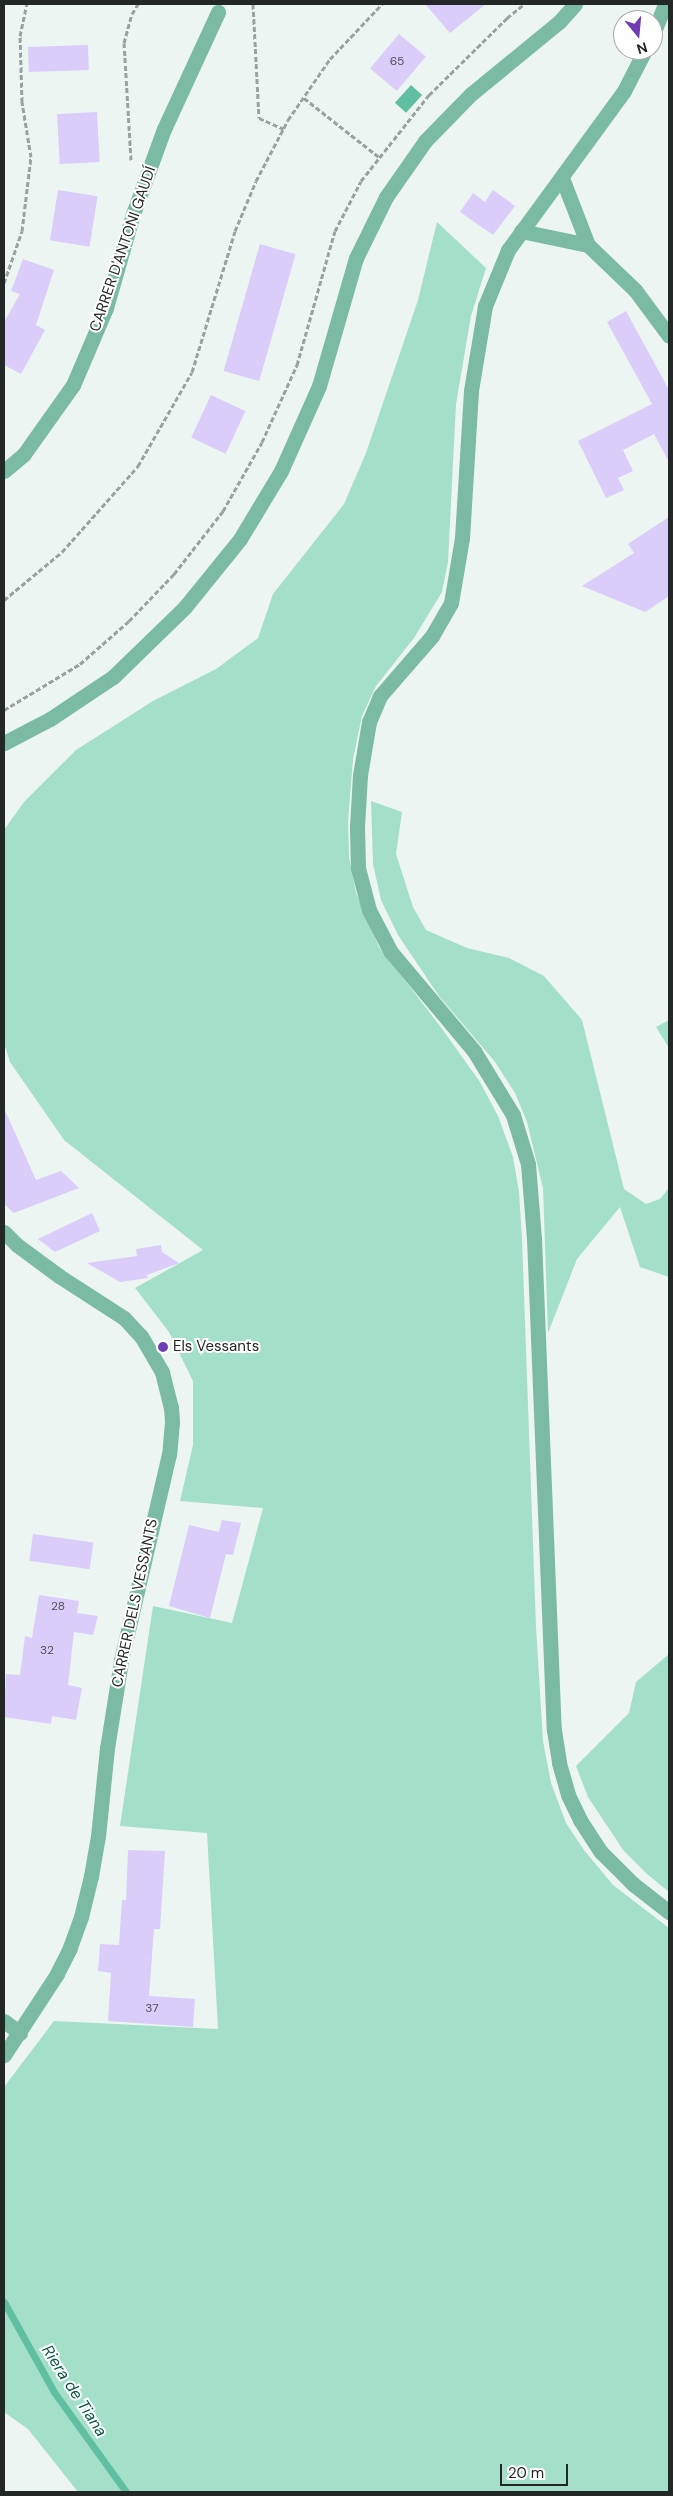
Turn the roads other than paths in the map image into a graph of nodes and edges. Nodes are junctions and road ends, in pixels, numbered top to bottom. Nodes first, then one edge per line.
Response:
1 (575, 4) edge
2 (218, 12) dead end
3 (640, 60) edge
4 (562, 178) junction
5 (521, 231) junction
6 (588, 245) junction
7 (669, 336) edge
8 (4, 471) edge
9 (4, 743) edge
10 (4, 1232) edge
11 (669, 1912) edge
12 (4, 2021) edge
13 (20, 2033) junction
14 (4, 2055) edge

1 - 9 street
2 - 8 street, CARRER D'ANTONI GAUDÍ
3 - 4 street
4 - 5 street
4 - 6 street
5 - 6 street
5 - 11 street
6 - 7 street
10 - 13 street, CARRER DELS VESSANTS
12 - 13 street
13 - 14 street, CARRER DELS VESSANTS

